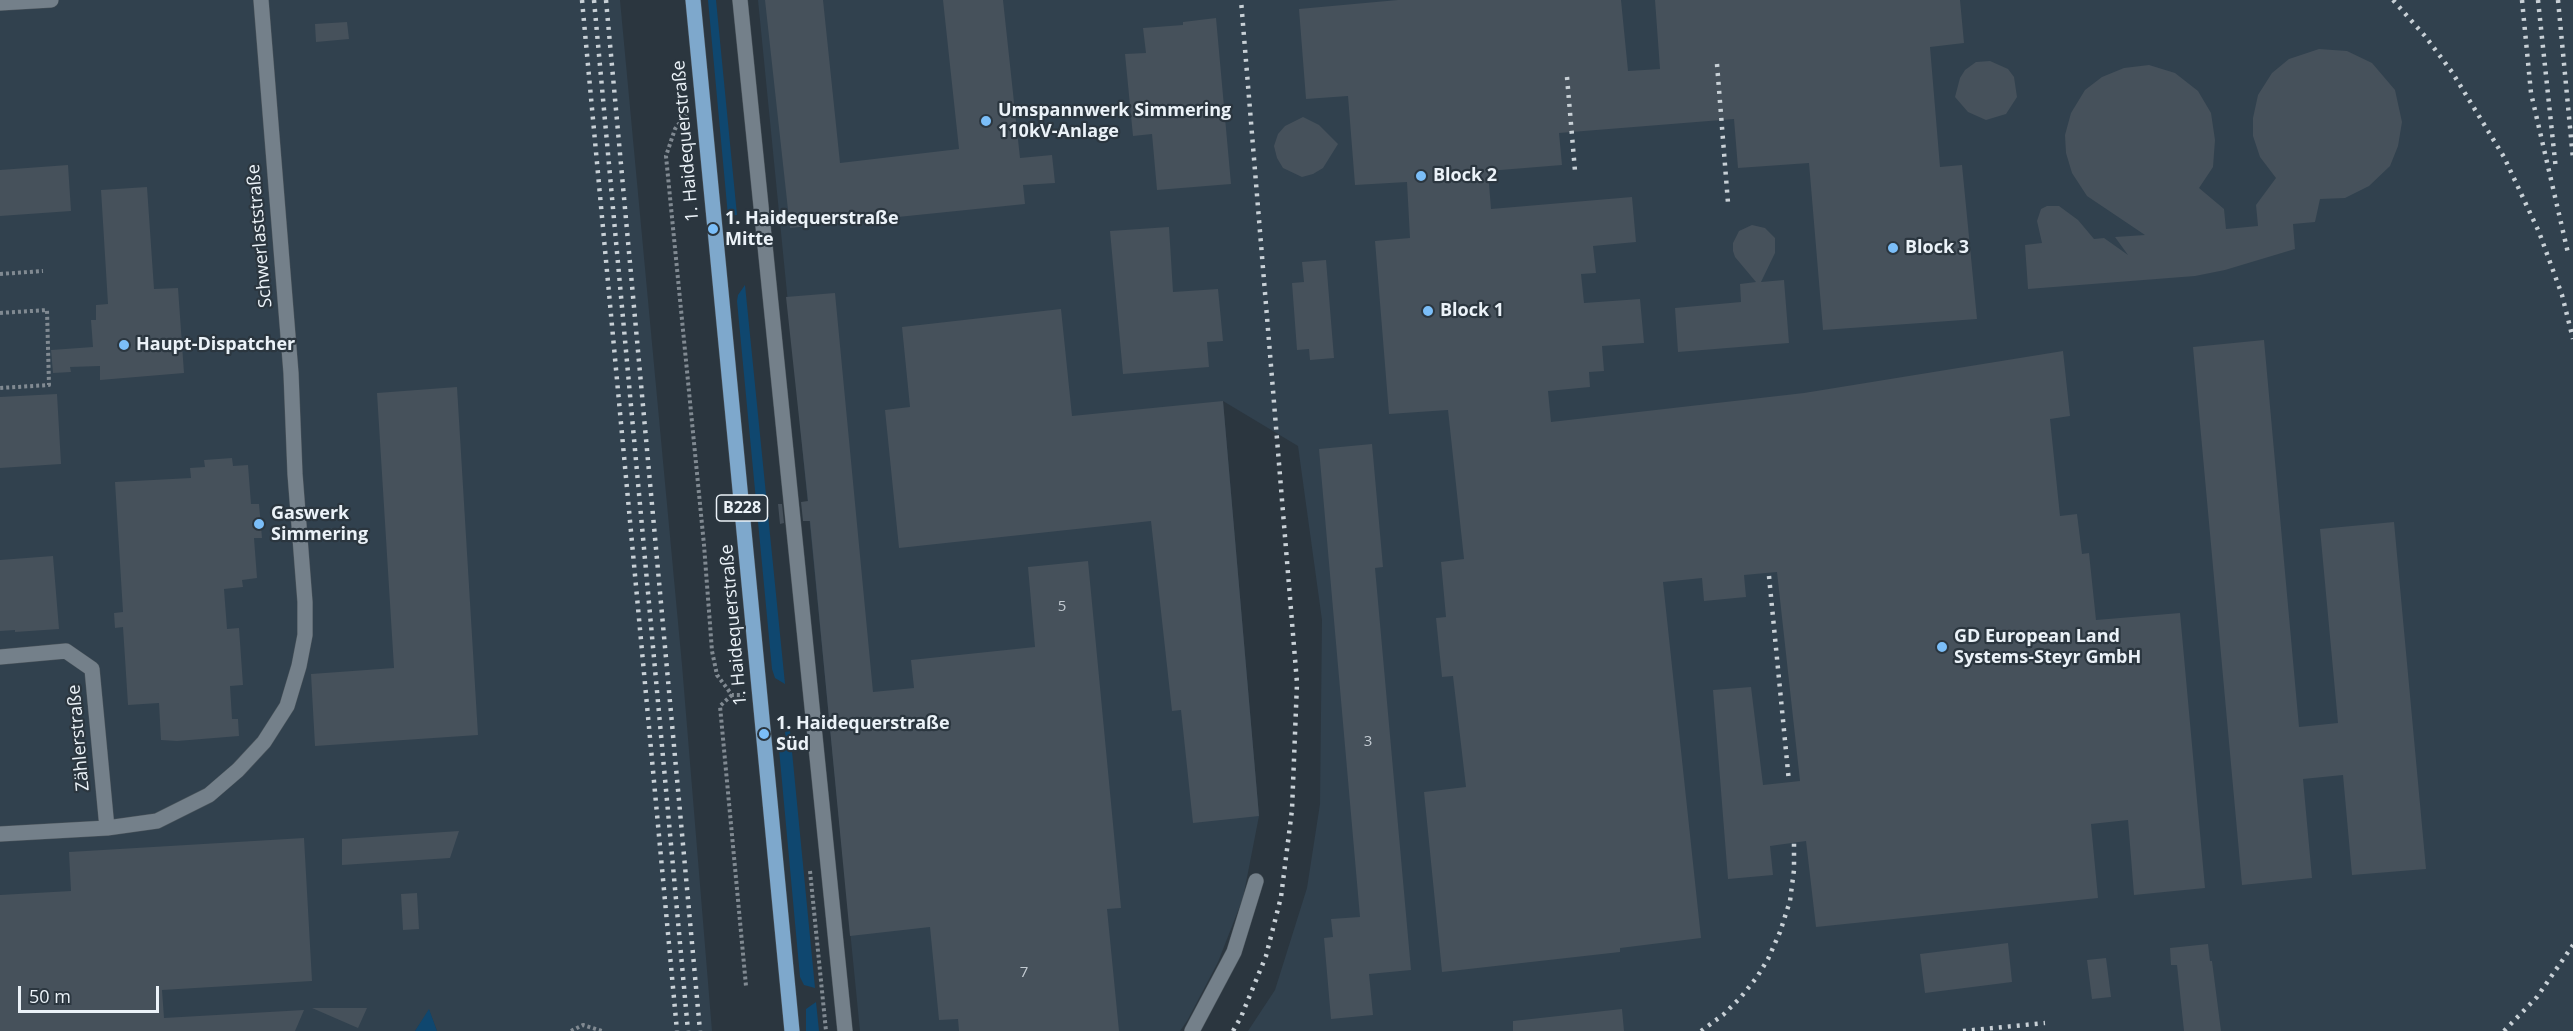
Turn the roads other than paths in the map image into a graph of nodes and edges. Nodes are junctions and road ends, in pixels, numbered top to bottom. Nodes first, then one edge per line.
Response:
1 (51, 0) edge
2 (261, 0) edge
3 (693, 0) edge
4 (740, 0) edge
5 (0, 3) edge
6 (0, 657) edge
7 (107, 828) junction
8 (0, 834) edge
9 (1256, 881) dead end
10 (792, 1031) edge
11 (845, 1031) edge
12 (1192, 1031) edge

1 - 5 lane
2 - 7 lane, Schwerlaststraße
3 - 10 main road, 1. Haidequerstraße / B228
4 - 11 lane
6 - 7 lane, Zählerstraße
7 - 8 lane, Schwerlaststraße
9 - 12 lane

